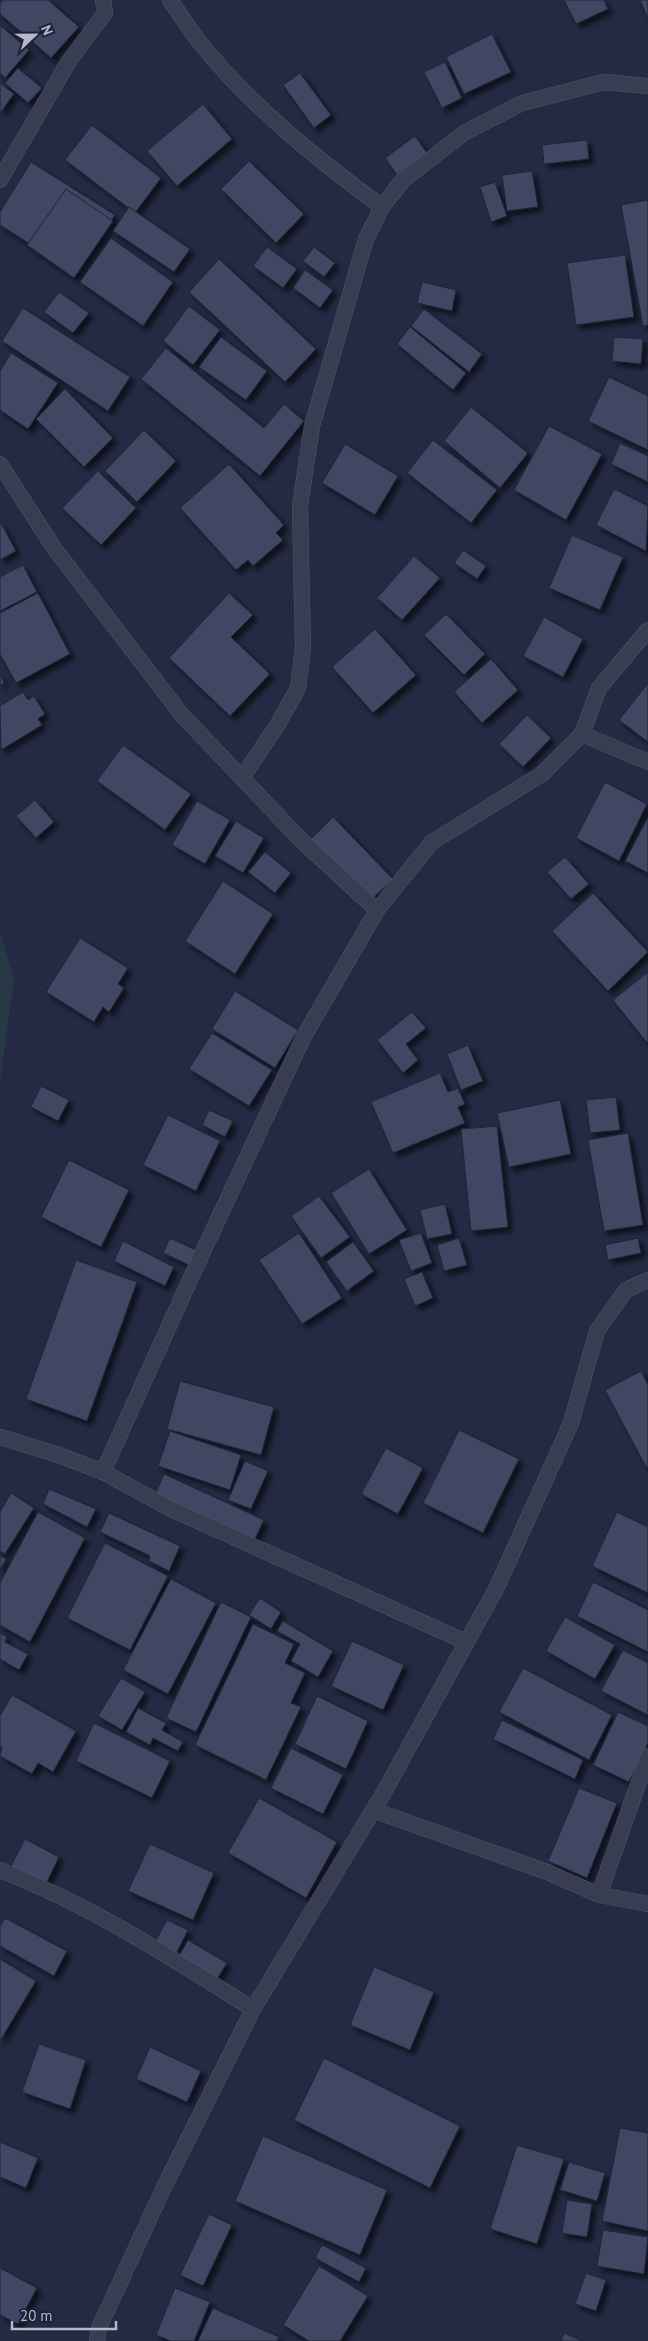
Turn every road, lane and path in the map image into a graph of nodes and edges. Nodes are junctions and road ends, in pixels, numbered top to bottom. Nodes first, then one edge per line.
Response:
1 (103, 0) edge
2 (170, 0) edge
3 (648, 86) edge
4 (0, 180) edge
5 (382, 207) junction
6 (0, 464) edge
7 (648, 630) edge
8 (582, 734) junction
9 (648, 762) edge
10 (242, 778) junction
11 (377, 910) junction
12 (648, 1280) edge
13 (0, 1437) edge
14 (103, 1472) junction
15 (466, 1642) junction
16 (648, 1756) edge
17 (374, 1810) junction
18 (0, 1870) edge
19 (599, 1895) junction
20 (648, 1904) edge
21 (253, 2008) junction
22 (97, 2341) edge

1 - 4 street
2 - 5 street
3 - 5 street
5 - 10 street
6 - 10 street
7 - 8 street
8 - 9 street
8 - 11 street
10 - 11 street
11 - 14 street
12 - 15 street
13 - 14 street
14 - 15 street
15 - 17 street
16 - 19 street
17 - 19 street
17 - 21 street
18 - 21 street
19 - 20 street
21 - 22 street

